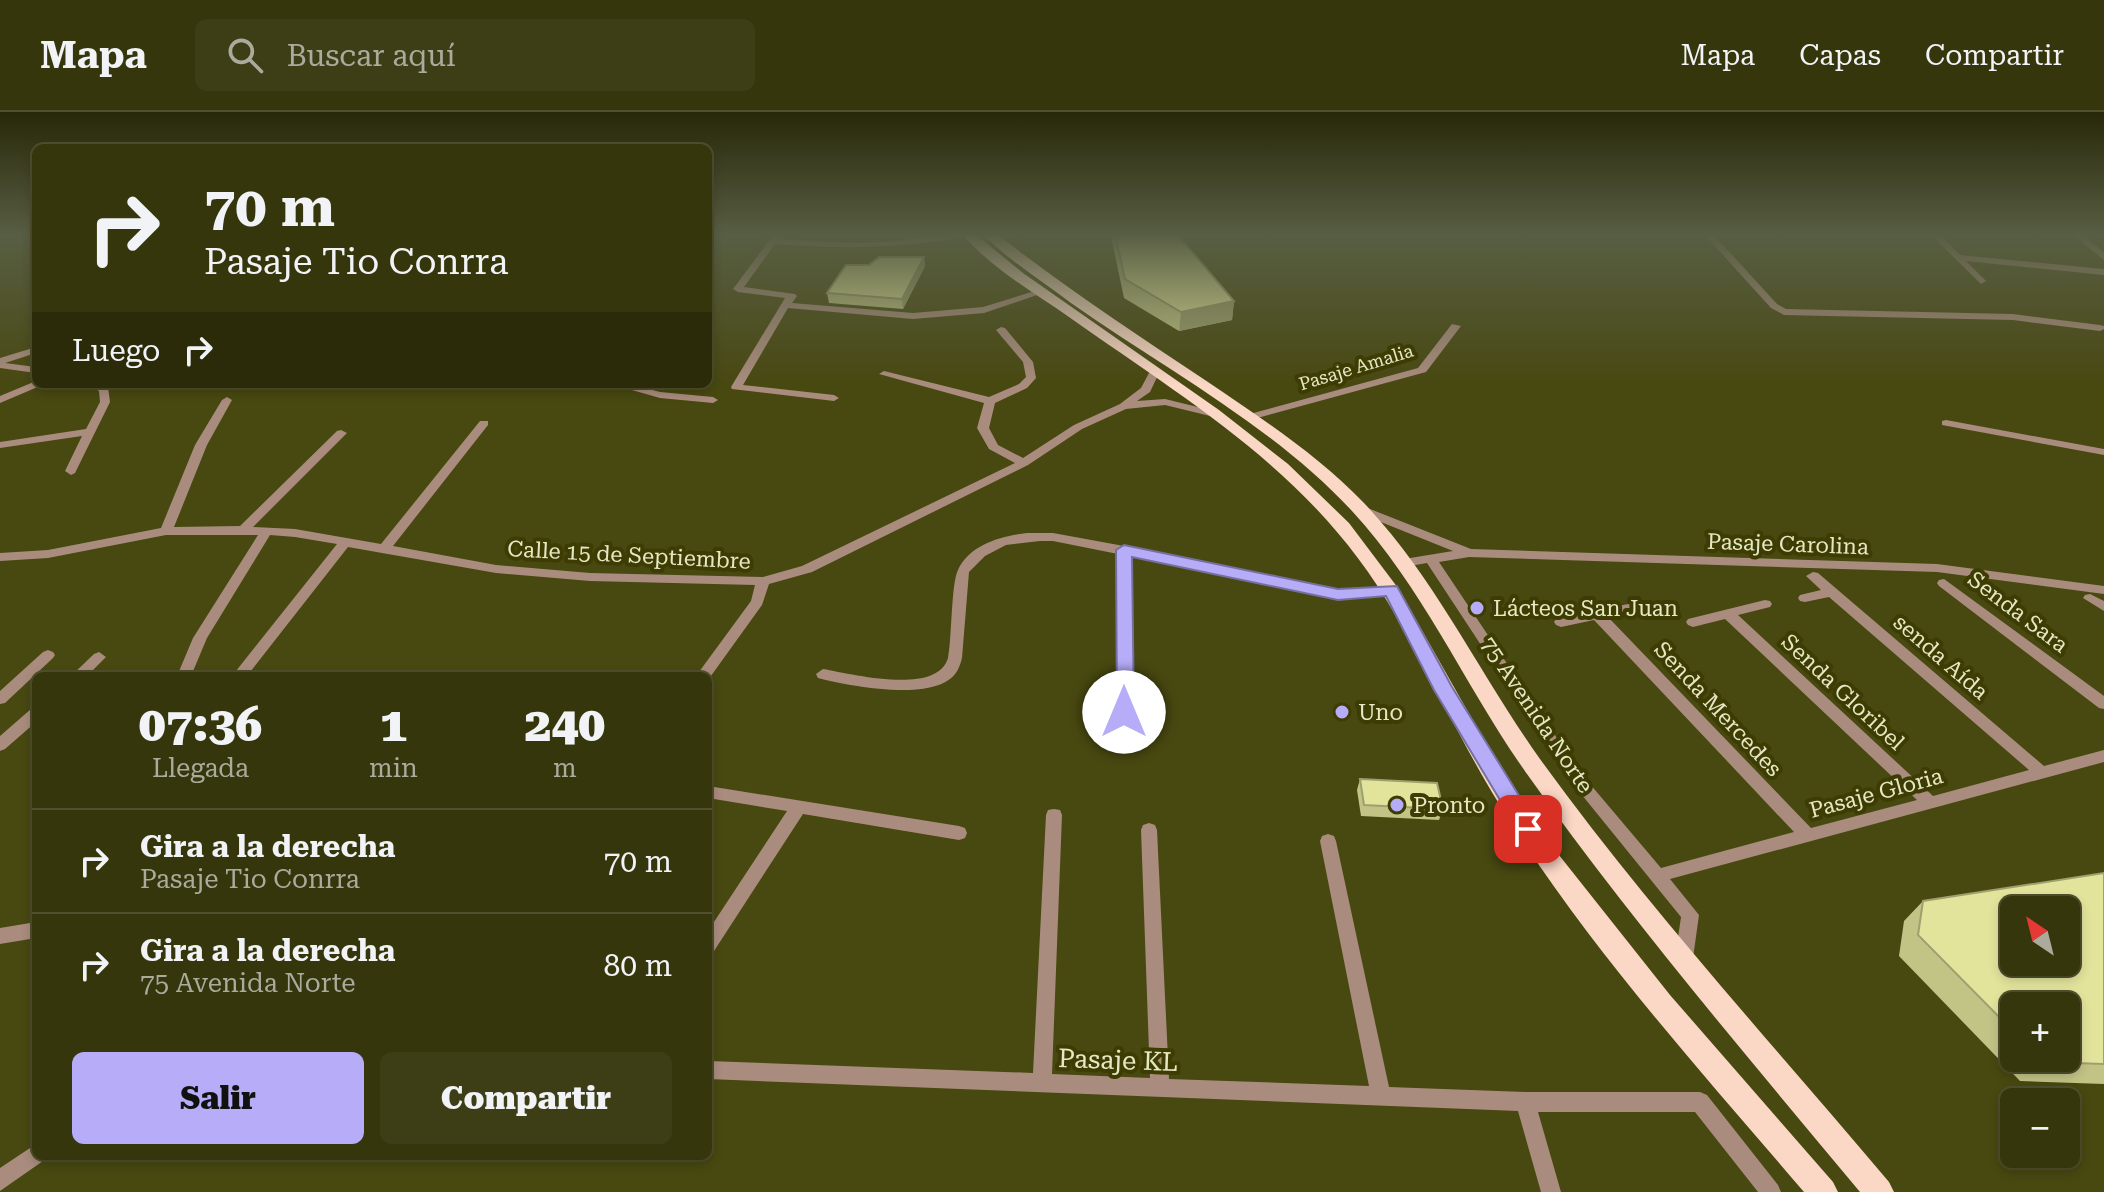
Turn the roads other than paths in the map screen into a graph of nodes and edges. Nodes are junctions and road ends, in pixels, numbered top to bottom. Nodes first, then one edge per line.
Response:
1 (741, 284) edge
2 (1031, 284) edge
3 (1056, 284) edge
4 (1754, 284) edge
5 (1041, 292) junction
6 (785, 305) junction
7 (1456, 326) dead end
8 (2100, 328) dead end
9 (1001, 330) dead end
10 (32, 351) edge
11 (0, 352) edge
12 (23, 353) junction
13 (0, 363) edge
14 (32, 369) edge
15 (1154, 373) junction
16 (884, 374) dead end
17 (32, 386) edge
18 (102, 388) edge
19 (632, 388) edge
20 (834, 398) dead end
21 (0, 400) edge
22 (227, 400) dead end
23 (713, 400) dead end
24 (990, 401) junction
25 (1124, 406) junction
26 (1210, 413) junction
27 (1250, 417) junction
28 (484, 423) dead end
29 (1946, 423) dead end
30 (90, 432) junction
31 (341, 433) dead end
32 (0, 445) edge
33 (2104, 452) edge
34 (1024, 463) junction
35 (71, 471) dead end
36 (1360, 509) junction
37 (243, 530) junction
38 (166, 531) junction
39 (266, 532) junction
40 (346, 541) junction
41 (384, 549) junction
42 (1124, 550) junction
43 (1469, 553) junction
44 (0, 557) edge
45 (1431, 559) junction
46 (1404, 563) junction
47 (1813, 576) dead end
48 (763, 581) junction
49 (1944, 583) dead end
50 (1391, 590) junction
51 (2104, 590) edge
52 (1831, 592) junction
53 (1805, 598) dead end
54 (2090, 598) dead end
55 (1765, 604) dead end
56 (1633, 607) dead end
57 (2104, 607) edge
58 (1728, 614) junction
59 (1598, 615) junction
60 (1561, 622) dead end
61 (1693, 622) dead end
62 (48, 655) dead end
63 (99, 657) dead end
64 (82, 672) edge
65 (186, 672) edge
66 (242, 672) edge
67 (706, 672) edge
68 (823, 674) dead end
69 (0, 699) edge
70 (2104, 704) edge
71 (1124, 712) dead end
72 (32, 717) edge
73 (0, 745) edge
74 (2104, 756) edge
75 (2041, 772) junction
76 (712, 793) edge
77 (1929, 802) junction
78 (798, 808) junction
79 (1054, 815) dead end
80 (1149, 830) dead end
81 (959, 833) dead end
82 (1806, 834) junction
83 (1328, 841) dead end
84 (1660, 875) junction
85 (32, 931) edge
86 (0, 936) edge
87 (712, 940) edge
88 (1684, 958) junction
89 (712, 1070) edge
90 (1042, 1083) junction
91 (1160, 1088) junction
92 (1381, 1096) junction
93 (1525, 1102) junction
94 (32, 1157) edge
95 (0, 1181) edge
96 (1551, 1192) edge
97 (1771, 1192) edge
98 (1823, 1192) edge
99 (1879, 1192) edge

1 - 6 street
2 - 5 main road
3 - 27 main road, 75 Avenida Norte
4 - 8 street
5 - 6 street
5 - 15 main road
6 - 20 street
7 - 27 street, Pasaje Amalia
9 - 24 street
10 - 12 street
11 - 12 street
12 - 13 street
13 - 14 street
15 - 25 street, Calle 15 de Septiembre
15 - 26 main road
16 - 24 street
17 - 21 street
18 - 30 street
19 - 23 street
22 - 38 street
24 - 34 street
25 - 26 street, Calle 15 de Septiembre
25 - 34 street, Calle 15 de Septiembre
26 - 50 main road
27 - 36 main road, 75 Avenida Norte
28 - 41 street
29 - 33 street
30 - 32 street
30 - 35 street
31 - 37 street
34 - 48 street, Calle 15 de Septiembre
36 - 43 street, Pasaje Carolina
36 - 46 main road, 75 Avenida Norte
37 - 38 street, Calle 15 de Septiembre
37 - 39 street, Calle 15 de Septiembre
38 - 44 street, Calle 15 de Septiembre
39 - 40 street, Calle 15 de Septiembre
39 - 65 street
40 - 41 street, Calle 15 de Septiembre
40 - 66 street
41 - 48 street, Calle 15 de Septiembre
42 - 50 street
42 - 68 street
42 - 71 street
43 - 45 street, Pasaje Carolina
43 - 51 street, Pasaje Carolina
45 - 46 street, Pasaje Carolina
45 - 84 street
46 - 88 main road, 75 Avenida Norte
47 - 52 street, senda Aída
48 - 67 street
49 - 70 street, Senda Sara
50 - 98 main road
52 - 53 street
52 - 75 street, senda Aída
54 - 57 street
55 - 58 street
56 - 59 street
58 - 61 street
58 - 77 street, Senda Gloribel
59 - 60 street
59 - 82 street, Senda Mercedes
62 - 69 street
63 - 64 street
72 - 73 street
74 - 75 street, Pasaje Gloria
75 - 77 street, Pasaje Gloria
76 - 78 street
77 - 82 street, Pasaje Gloria
78 - 81 street
78 - 87 street
79 - 90 street
80 - 91 street
82 - 84 street, Pasaje Gloria
83 - 92 street
84 - 88 street
85 - 86 street
88 - 99 main road, 75 Avenida Norte
89 - 90 street, Pasaje KL
90 - 91 street, Pasaje KL
91 - 92 street, Pasaje KL
92 - 93 street, Pasaje KL
93 - 96 street
93 - 97 street, Pasaje KL
94 - 95 street

